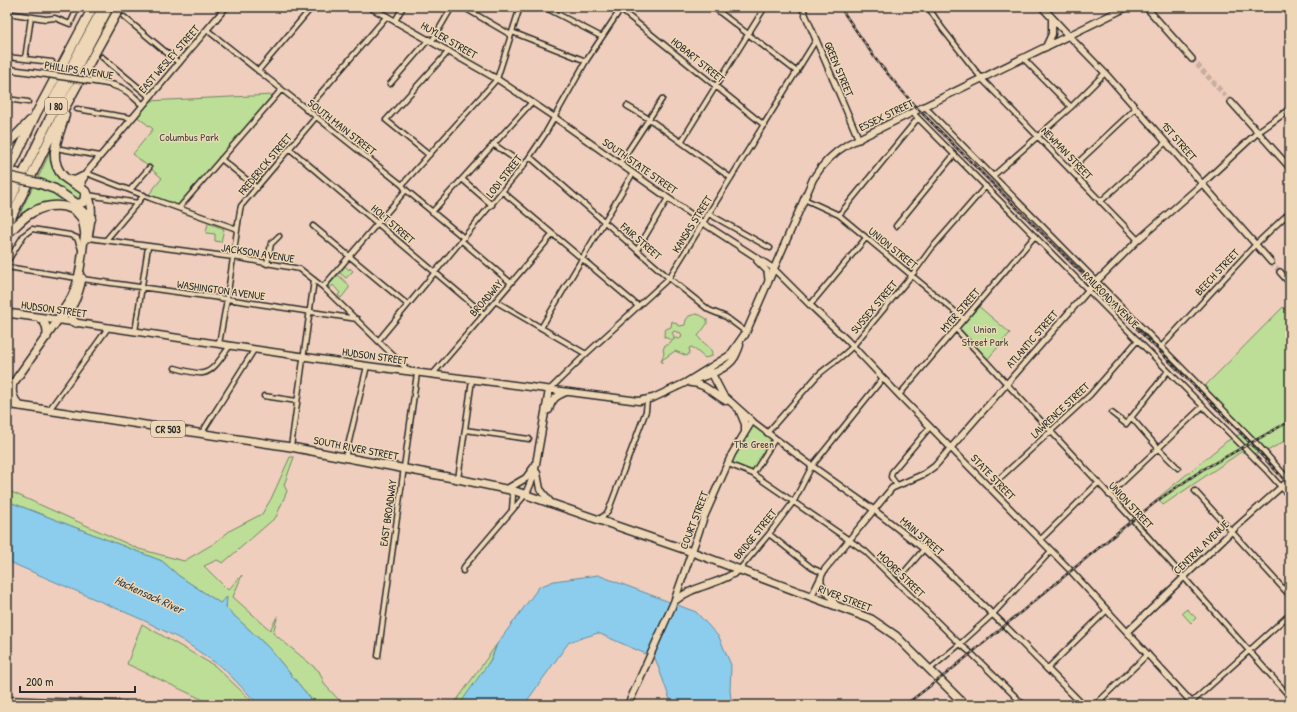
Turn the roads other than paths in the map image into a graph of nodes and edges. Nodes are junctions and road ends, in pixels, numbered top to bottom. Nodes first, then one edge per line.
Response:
1 (78, 7) edge
2 (93, 7) edge
3 (103, 7) edge
4 (109, 7) edge
5 (120, 7) edge
6 (226, 7) edge
7 (312, 7) edge
8 (370, 7) edge
9 (403, 7) edge
10 (452, 7) edge
11 (463, 7) edge
12 (520, 7) edge
13 (544, 7) edge
14 (713, 7) edge
15 (765, 7) edge
16 (802, 7) edge
17 (928, 7) edge
18 (1042, 7) edge
19 (1127, 7) edge
20 (1146, 7) edge
21 (622, 8) edge
22 (7, 13) edge
23 (387, 16) junction
24 (31, 17) junction
25 (124, 17) dead end
26 (1052, 18) junction
27 (395, 20) junction
28 (207, 30) junction
29 (512, 33) junction
30 (748, 34) junction
31 (1069, 36) junction
32 (602, 37) junction
33 (430, 40) junction
34 (816, 40) junction
35 (1045, 48) junction
36 (449, 51) junction
37 (7, 57) edge
38 (102, 57) dead end
39 (1024, 58) junction
40 (25, 59) junction
41 (1192, 59) tunnel mouth
42 (586, 61) junction
43 (52, 62) dead end
44 (179, 63) junction
45 (7, 69) edge
46 (258, 70) junction
47 (797, 72) junction
48 (1105, 73) junction
49 (497, 78) junction
50 (982, 79) junction
51 (390, 84) dead end
52 (716, 86) junction
53 (281, 90) junction
54 (71, 96) junction
55 (150, 97) junction
56 (7, 99) edge
57 (662, 99) dead end
58 (28, 102) dead end
59 (532, 102) junction
60 (1231, 102) tunnel mouth
61 (143, 105) junction
62 (627, 106) dead end
63 (925, 107) junction
64 (1071, 107) junction
65 (1136, 108) junction
66 (77, 109) dead end
67 (1290, 109) edge
68 (306, 110) junction
69 (913, 113) junction
70 (36, 114) junction
71 (554, 117) junction
72 (131, 118) junction
73 (316, 118) junction
74 (918, 118) junction
75 (649, 119) junction
76 (764, 124) junction
77 (1258, 132) junction
78 (1038, 136) junction
79 (859, 140) junction
80 (681, 142) junction
81 (1166, 142) junction
82 (493, 144) junction
83 (7, 145) edge
84 (61, 149) dead end
85 (290, 149) junction
86 (429, 155) junction
87 (954, 155) junction
88 (100, 156) junction
89 (530, 156) junction
90 (221, 159) junction
91 (620, 164) junction
92 (524, 165) junction
93 (149, 168) dead end
94 (1290, 168) edge
95 (1070, 170) junction
96 (633, 173) junction
97 (85, 175) junction
98 (7, 176) edge
99 (993, 176) junction
100 (731, 178) junction
101 (462, 179) junction
102 (69, 180) junction
103 (1203, 183) junction
104 (402, 185) junction
105 (986, 186) junction
106 (256, 188) junction
107 (130, 190) junction
108 (406, 190) junction
109 (503, 192) junction
110 (86, 193) junction
111 (7, 194) edge
112 (144, 195) junction
113 (668, 198) junction
114 (804, 199) junction
115 (70, 200) junction
116 (1100, 202) junction
117 (138, 203) junction
118 (492, 205) junction
119 (7, 207) edge
120 (179, 208) junction
121 (432, 212) junction
122 (1290, 212) edge
123 (709, 214) junction
124 (839, 215) junction
125 (89, 217) junction
126 (604, 221) junction
127 (377, 223) junction
128 (703, 223) junction
129 (7, 226) edge
130 (313, 226) dead end
131 (896, 226) dead end
132 (237, 229) junction
133 (7, 234) edge
134 (553, 234) junction
135 (86, 235) junction
136 (279, 236) dead end
137 (1035, 236) junction
138 (866, 238) junction
139 (106, 240) junction
140 (463, 240) junction
141 (1138, 240) junction
142 (1256, 244) junction
143 (148, 247) junction
144 (770, 248) dead end
145 (637, 250) junction
146 (82, 253) junction
147 (752, 254) junction
148 (349, 256) junction
149 (233, 257) junction
150 (582, 258) junction
151 (7, 262) edge
152 (1271, 262) tunnel mouth
153 (267, 264) junction
154 (7, 267) edge
155 (773, 268) junction
156 (1280, 272) tunnel mouth
157 (435, 273) junction
158 (912, 275) junction
159 (80, 278) junction
160 (669, 278) junction
161 (314, 280) junction
162 (768, 280) junction
163 (1097, 281) junction
164 (511, 283) junction
165 (1290, 283) edge
166 (323, 287) junction
167 (142, 288) junction
168 (1088, 290) junction
169 (227, 299) junction
170 (495, 301) junction
171 (408, 305) junction
172 (810, 305) junction
173 (638, 306) junction
174 (71, 308) junction
175 (310, 312) junction
176 (7, 313) edge
177 (484, 314) junction
178 (39, 318) junction
179 (357, 319) junction
180 (964, 319) junction
181 (58, 320) junction
182 (76, 323) junction
183 (108, 328) junction
184 (541, 328) junction
185 (956, 329) junction
186 (135, 332) junction
187 (746, 332) junction
188 (46, 337) junction
189 (1138, 340) junction
190 (378, 341) junction
191 (218, 344) junction
192 (230, 346) junction
193 (853, 346) junction
194 (1161, 347) junction
195 (254, 350) junction
196 (586, 354) junction
197 (730, 355) joint
198 (303, 357) junction
199 (367, 366) junction
200 (175, 368) dead end
201 (713, 371) junction
202 (1168, 371) junction
203 (410, 372) junction
204 (417, 373) junction
205 (432, 375) junction
206 (883, 378) junction
207 (472, 380) junction
208 (14, 382) junction
209 (685, 383) junction
210 (1007, 384) junction
211 (549, 390) junction
212 (7, 392) edge
213 (566, 392) junction
214 (898, 395) junction
215 (264, 396) dead end
216 (647, 400) junction
217 (297, 401) junction
218 (731, 403) junction
219 (7, 404) edge
220 (20, 406) junction
221 (1203, 406) junction
222 (738, 409) junction
223 (48, 411) junction
224 (1112, 413) dead end
225 (1131, 418) junction
226 (752, 421) junction
227 (543, 426) junction
228 (930, 427) junction
229 (465, 430) junction
230 (745, 432) junction
231 (1051, 432) junction
232 (767, 433) junction
233 (200, 434) junction
234 (529, 439) dead end
235 (775, 439) junction
236 (291, 448) junction
237 (950, 448) junction
238 (1158, 448) junction
239 (345, 458) junction
240 (537, 462) junction
241 (728, 464) junction
242 (812, 466) junction
243 (403, 468) junction
244 (1178, 468) dead end
245 (752, 474) junction
246 (458, 478) junction
247 (1290, 480) edge
248 (1098, 483) junction
249 (897, 485) junction
250 (1281, 487) junction
251 (989, 488) junction
252 (508, 489) junction
253 (1196, 491) dead end
254 (526, 494) junction
255 (1109, 495) junction
256 (1290, 497) edge
257 (794, 501) junction
258 (551, 503) junction
259 (512, 510) junction
260 (874, 510) junction
261 (598, 520) junction
262 (1232, 531) junction
263 (769, 534) junction
264 (848, 540) junction
265 (1040, 540) junction
266 (924, 549) junction
267 (1051, 551) junction
268 (692, 552) junction
269 (739, 570) junction
270 (463, 571) dead end
271 (822, 574) junction
272 (900, 577) dead end
273 (1184, 578) junction
274 (682, 580) junction
275 (694, 590) junction
276 (1290, 596) edge
277 (811, 597) junction
278 (674, 602) junction
279 (837, 606) junction
280 (1107, 610) junction
281 (993, 614) junction
282 (1290, 614) edge
283 (1127, 632) junction
284 (960, 644) junction
285 (1249, 651) junction
286 (1148, 654) junction
287 (378, 656) dead end
288 (930, 669) junction
289 (1047, 669) junction
290 (1290, 697) edge
291 (7, 700) edge
292 (1193, 704) edge
293 (125, 705) edge
294 (628, 705) edge
295 (964, 705) edge
296 (1024, 705) edge
297 (1083, 705) edge
298 (1095, 705) edge

1 - 24 street
2 - 70 highway, I 80
3 - 111 highway, I 80
4 - 119 highway, I 80
5 - 54 highway, I 80
6 - 28 street, EAST WESLEY STREET
7 - 46 street
8 - 23 street, HUYLER STREET
9 - 27 street
10 - 33 street
11 - 29 street
12 - 29 street
13 - 32 street
14 - 30 street
15 - 30 street
16 - 34 street, GREEN STREET
17 - 50 street, NEWMAN STREET
18 - 26 main road
19 - 31 main road, ESSEX STREET
20 - 41 street
21 - 32 street, LODI STREET
21 - 52 street, HOBART STREET
22 - 24 street
23 - 27 street, HUYLER STREET
23 - 68 street
24 - 40 street
25 - 44 street
26 - 31 main road
26 - 35 main road
27 - 33 street, HUYLER STREET
28 - 44 street, EAST WESLEY STREET
28 - 46 street, SOUTH MAIN STREET
29 - 42 street
29 - 49 street
30 - 47 street
30 - 52 street
31 - 35 main road, ESSEX STREET
31 - 48 street, 1ST STREET
32 - 42 street, LODI STREET
33 - 36 street, HUYLER STREET
33 - 51 street
34 - 47 street, KANSAS STREET
34 - 79 street, GREEN STREET
35 - 39 main road, ESSEX STREET
36 - 49 street, HUYLER STREET
36 - 86 street
37 - 40 street, PHILLIPS AVENUE
38 - 55 street
39 - 50 main road, ESSEX STREET
39 - 64 street
40 - 43 street, PHILLIPS AVENUE
42 - 71 street, LODI STREET
44 - 55 street, EAST WESLEY STREET
45 - 61 street, PHILLIPS AVENUE, bridge
46 - 53 street, SOUTH MAIN STREET
47 - 76 street, KANSAS STREET
48 - 64 street
48 - 65 street, 1ST STREET
49 - 59 street, SOUTH STATE STREET
49 - 86 street
50 - 63 main road, ESSEX STREET
50 - 78 street, NEWMAN STREET
52 - 76 street, HOBART STREET
52 - 80 street
53 - 68 street, SOUTH MAIN STREET
53 - 90 street
54 - 102 highway
54 - 129 highway, I 80
55 - 61 street, EAST WESLEY STREET
56 - 58 street
57 - 75 street
59 - 71 street, SOUTH STATE STREET
59 - 82 street
60 - 77 street
61 - 72 street, EAST WESLEY STREET
62 - 75 street
63 - 69 main road, ESSEX STREET
63 - 99 street, RAILROAD AVENUE
64 - 78 street
65 - 81 street, 1ST STREET
65 - 95 street
66 - 72 street
67 - 77 street, ATLANTIC STREET
68 - 73 street, SOUTH MAIN STREET
69 - 74 street, RAILROAD AVENUE
69 - 79 main road, ESSEX STREET
70 - 83 highway
70 - 98 highway, I 80
71 - 89 street, LODI STREET
71 - 91 street, SOUTH STATE STREET
72 - 88 street, EAST WESLEY STREET
73 - 85 street, FREDERICK STREET
73 - 104 street, SOUTH MAIN STREET
74 - 87 street, RAILROAD AVENUE
74 - 124 street
75 - 80 street
75 - 91 street
76 - 100 street, KANSAS STREET
77 - 94 street
77 - 103 street, ATLANTIC STREET
78 - 95 street, NEWMAN STREET
78 - 99 street
79 - 114 main road, ESSEX STREET
80 - 100 street
81 - 103 street, 1ST STREET
81 - 116 street
82 - 92 street
82 - 101 street
84 - 88 street
85 - 106 street, FREDERICK STREET
85 - 127 street, HOLT STREET
86 - 104 street
87 - 105 street, RAILROAD AVENUE
87 - 131 street
88 - 97 street, EAST WESLEY STREET
89 - 92 street, LODI STREET
89 - 126 street, FAIR STREET
90 - 106 street
90 - 120 street
91 - 96 street, SOUTH STATE STREET
92 - 109 street, LODI STREET
93 - 107 street
95 - 116 street, NEWMAN STREET
96 - 113 street, SOUTH STATE STREET
96 - 126 street
97 - 102 highway
97 - 107 street
97 - 110 street
98 - 115 highway, bridge
99 - 163 street, RAILROAD AVENUE
100 - 123 street, KANSAS STREET
101 - 118 street
101 - 121 street
102 - 110 highway
103 - 141 street, ATLANTIC STREET
103 - 142 street, 1ST STREET
104 - 108 street, SOUTH MAIN STREET
105 - 137 street, RAILROAD AVENUE
105 - 158 street, SUSSEX STREET
106 - 132 street, FREDERICK STREET
107 - 112 street
108 - 121 street, SOUTH MAIN STREET
108 - 127 street
109 - 118 street, LODI STREET
109 - 134 street
110 - 115 highway
110 - 117 street
110 - 125 main road
112 - 117 street
112 - 120 street
113 - 128 street, SOUTH STATE STREET
113 - 145 street
114 - 124 street, UNION STREET
114 - 155 main road, ESSEX STREET
115 - 125 highway
116 - 141 street, NEWMAN STREET
117 - 139 street
118 - 140 street, LODI STREET
120 - 132 street
121 - 140 street, SOUTH MAIN STREET
122 - 142 street, BEECH STREET
123 - 128 street, KANSAS STREET
123 - 144 street
124 - 138 street, UNION STREET
125 - 135 main road
126 - 145 street, FAIR STREET
126 - 150 street
127 - 148 street
127 - 157 street, HOLT STREET
128 - 147 street, SOUTH STATE STREET
128 - 160 street, KANSAS STREET
130 - 148 street
132 - 149 street, FREDERICK STREET
133 - 135 highway
134 - 150 street
134 - 164 street, BROADWAY
135 - 139 street, JACKSON AVENUE
135 - 146 main road
135 - 159 main road
136 - 153 street
137 - 168 street, RAILROAD AVENUE
137 - 180 street, MYER STREET
138 - 158 street, UNION STREET
138 - 172 street
139 - 143 street, JACKSON AVENUE
140 - 157 street, LODI STREET
140 - 164 street, SOUTH MAIN STREET
141 - 163 street, ATLANTIC STREET
142 - 152 street, 1ST STREET
142 - 194 street, BEECH STREET
143 - 149 street, JACKSON AVENUE
143 - 167 street
145 - 160 street, FAIR STREET
146 - 151 street
146 - 159 main road
147 - 155 street, SOUTH STATE STREET
147 - 162 street
148 - 166 street
148 - 171 street
149 - 153 street, JACKSON AVENUE
149 - 169 street, FREDERICK STREET
150 - 173 street
150 - 184 street
153 - 161 street, JACKSON AVENUE
154 - 159 street, WASHINGTON AVENUE
155 - 162 main road, ESSEX STREET
155 - 172 street, STATE STREET
156 - 165 street
157 - 171 street, LODI STREET
157 - 177 street, HOLT STREET
158 - 180 street, UNION STREET
158 - 193 street, SUSSEX STREET
159 - 167 street, WASHINGTON AVENUE
159 - 174 main road
159 - 181 main road
160 - 173 street, KANSAS STREET
160 - 187 street, FAIR STREET
161 - 166 street, JACKSON AVENUE
161 - 175 street
162 - 187 main road, ESSEX STREET
163 - 168 street, ATLANTIC STREET
163 - 194 street, RAILROAD AVENUE
164 - 170 street, BROADWAY
166 - 179 street, JACKSON AVENUE
167 - 169 street, WASHINGTON AVENUE
167 - 186 street
168 - 189 street, RAILROAD AVENUE
168 - 210 street, ATLANTIC STREET
169 - 175 street, WASHINGTON AVENUE
169 - 191 street, FREDERICK STREET
170 - 177 street, BROADWAY
170 - 184 street
171 - 190 street, LODI STREET
172 - 193 street, STATE STREET
173 - 196 street, KANSAS STREET
174 - 181 main road
174 - 182 main road
175 - 179 street, WASHINGTON AVENUE
175 - 198 street
176 - 178 main road, HUDSON STREET
177 - 205 street, BROADWAY
178 - 181 main road, HUDSON STREET
178 - 188 main road
179 - 190 street, JACKSON AVENUE
180 - 185 street, MYER STREET
181 - 182 main road, HUDSON STREET
181 - 188 main road
182 - 183 main road, HUDSON STREET
183 - 186 main road, HUDSON STREET
183 - 223 street
184 - 196 street
185 - 210 street, UNION STREET
185 - 214 street, MYER STREET
186 - 191 main road, HUDSON STREET
187 - 197 main road, ESSEX STREET
187 - 201 main road, ESSEX STREET
188 - 208 main road
189 - 202 street, RAILROAD AVENUE
189 - 231 street, LAWRENCE STREET
190 - 203 street, JACKSON AVENUE
191 - 192 main road, HUDSON STREET
192 - 195 main road, HUDSON STREET
192 - 200 street
193 - 206 street, STATE STREET
193 - 232 street, SUSSEX STREET
194 - 247 street, RAILROAD AVENUE
195 - 198 main road, HUDSON STREET
195 - 233 street
196 - 211 street, KANSAS STREET
197 - 201 main road, HUDSON STREET
198 - 199 main road, HUDSON STREET
198 - 217 street
199 - 203 main road, HUDSON STREET
199 - 239 street
201 - 209 main road, HUDSON STREET
201 - 218 main road, MAIN STREET
202 - 221 street, RAILROAD AVENUE
202 - 225 street
203 - 204 main road, HUDSON STREET
204 - 205 main road, HUDSON STREET
204 - 243 street, EAST BROADWAY
205 - 207 main road, HUDSON STREET
206 - 214 street, STATE STREET
206 - 242 street, BRIDGE STREET
207 - 211 main road, HUDSON STREET
207 - 229 street
208 - 212 main road
208 - 220 main road
209 - 216 main road, HUDSON STREET
209 - 218 main road, MAIN STREET
210 - 231 street, UNION STREET
210 - 237 street, ATLANTIC STREET
211 - 213 main road, HUDSON STREET
211 - 227 main road
213 - 216 main road, HUDSON STREET
213 - 227 main road
214 - 228 street, STATE STREET
215 - 217 street
216 - 261 street
217 - 236 street
218 - 222 main road, MAIN STREET
219 - 220 main road, SOUTH RIVER STREET / CR 503
220 - 223 main road, SOUTH RIVER STREET / CR 503
221 - 238 street
221 - 250 street, RAILROAD AVENUE
222 - 226 main road, MAIN STREET
222 - 230 main road
223 - 233 main road, SOUTH RIVER STREET / CR 503
224 - 225 street
225 - 238 street
226 - 230 main road, COURT STREET
226 - 232 street, MAIN STREET
227 - 240 main road
228 - 237 street, STATE STREET
228 - 249 street
229 - 234 street
229 - 246 street
230 - 241 main road, COURT STREET
231 - 248 street, UNION STREET
231 - 251 street, LAWRENCE STREET
232 - 235 street, MAIN STREET
233 - 236 main road, SOUTH RIVER STREET / CR 503
235 - 242 street, MAIN STREET
235 - 245 street
236 - 239 main road, SOUTH RIVER STREET / CR 503
237 - 249 street, ATLANTIC STREET
237 - 251 street, STATE STREET
238 - 244 street
238 - 255 street
239 - 243 main road, SOUTH RIVER STREET / CR 503
240 - 252 main road
240 - 254 main road
240 - 258 main road
241 - 245 street, MOORE STREET
241 - 268 main road, COURT STREET
242 - 257 street, BRIDGE STREET
242 - 260 street, MAIN STREET
243 - 246 main road, SOUTH RIVER STREET / CR 503
243 - 287 street, EAST BROADWAY
245 - 257 street, MOORE STREET
246 - 252 main road, SOUTH RIVER STREET / CR 503
247 - 250 street, CENTRAL AVENUE
248 - 255 street, UNION STREET
248 - 265 street
249 - 260 street, ATLANTIC STREET
250 - 256 street, RAILROAD AVENUE
250 - 262 street, CENTRAL AVENUE
251 - 265 street, STATE STREET
252 - 254 main road, SOUTH RIVER STREET / CR 503
252 - 259 street
253 - 262 street
254 - 258 main road, SOUTH RIVER STREET / CR 503
254 - 259 street
255 - 273 street, UNION STREET
257 - 263 street, BRIDGE STREET
257 - 264 street, MOORE STREET
258 - 261 main road, SOUTH RIVER STREET / CR 503
259 - 270 street
260 - 264 street, ATLANTIC STREET
260 - 266 street, MAIN STREET
261 - 268 main road, SOUTH RIVER STREET / CR 503
262 - 273 street, CENTRAL AVENUE
262 - 276 street
263 - 269 street, BRIDGE STREET
263 - 271 street
264 - 271 street, ATLANTIC STREET
264 - 284 street, MOORE STREET
265 - 267 street, STATE STREET
266 - 272 street
266 - 281 street, MAIN STREET
267 - 280 street, STATE STREET
267 - 281 street
268 - 269 main road, RIVER STREET / CR 503
268 - 274 main road, COURT STREET
269 - 275 main road, BRIDGE STREET
269 - 277 main road, RIVER STREET / CR 503
271 - 277 street, ATLANTIC STREET
271 - 279 street
273 - 283 street, CENTRAL AVENUE
273 - 285 street, UNION STREET
274 - 275 main road
274 - 278 main road, COURT STREET
275 - 278 main road, BRIDGE STREET
277 - 279 main road, RIVER STREET / CR 503
278 - 294 main road, COURT STREET
279 - 288 main road, RIVER STREET / CR 503
280 - 283 street, STATE STREET
280 - 289 street
281 - 284 street
281 - 289 street, MAIN STREET
282 - 285 street
283 - 286 street, STATE STREET
284 - 288 street
284 - 296 street, MOORE STREET
285 - 290 street, UNION STREET
285 - 292 street
286 - 292 street, STATE STREET
286 - 298 street
288 - 295 main road, RIVER STREET / CR 503
289 - 297 street, MAIN STREET
291 - 293 main road

